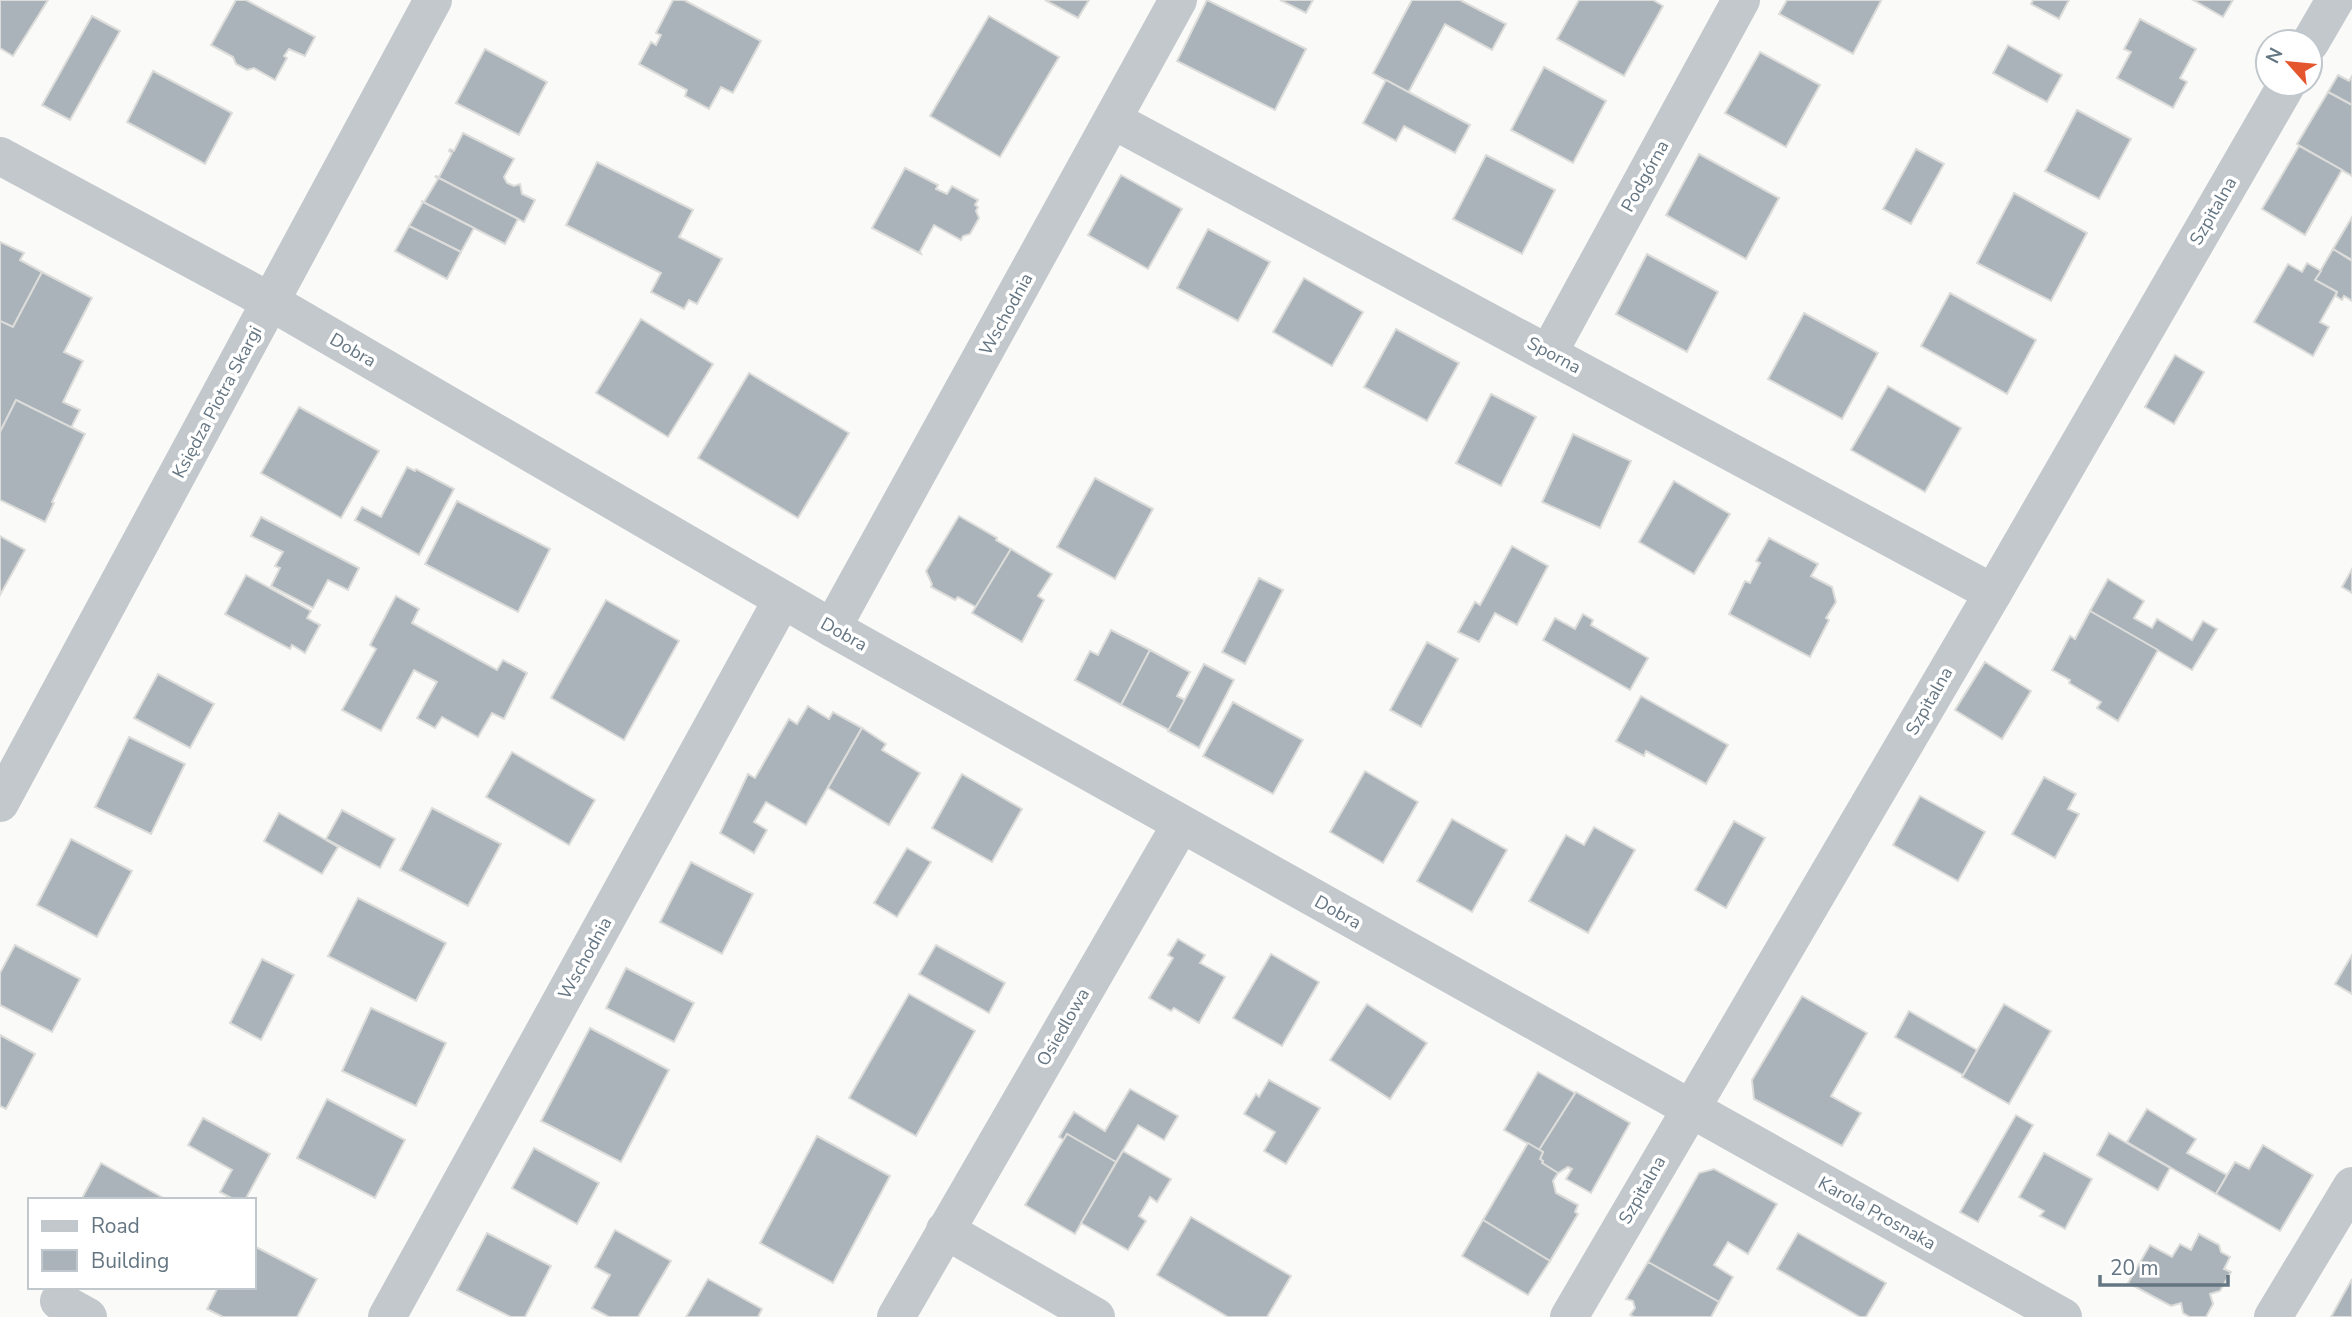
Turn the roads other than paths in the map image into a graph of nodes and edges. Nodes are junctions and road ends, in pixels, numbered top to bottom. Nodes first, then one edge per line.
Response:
1 (433, 0) edge
2 (1178, 0) edge
3 (1741, 0) edge
4 (2335, 0) edge
5 (2319, 28) edge
6 (2279, 98) edge
7 (1113, 120) junction
8 (0, 156) edge
9 (271, 302) junction
10 (1549, 352) junction
11 (1993, 593) junction
12 (782, 600) junction
13 (832, 628) junction
14 (0, 803) edge
15 (1181, 824) junction
16 (1690, 1108) junction
17 (2352, 1186) edge
18 (945, 1230) junction
19 (387, 1317) edge
20 (896, 1317) edge
21 (1096, 1317) edge
22 (1569, 1317) edge
23 (2063, 1317) edge
24 (2273, 1317) edge

1 - 9 street, Księdza Piotra Skargi
2 - 7 street, Wschodnia
3 - 10 street, Podgórna
4 - 5 street
6 - 11 street, Szpitalna
7 - 10 street, Sporna
7 - 13 street, Wschodnia
8 - 9 street, Dobra
9 - 12 street, Dobra
9 - 14 street, Księdza Piotra Skargi
10 - 11 street, Sporna
11 - 16 street, Szpitalna
12 - 13 street, Dobra
12 - 19 street, Wschodnia
13 - 15 street, Dobra
15 - 16 street, Dobra
15 - 18 street, Osiedlowa
16 - 22 street, Szpitalna
16 - 23 street, Karola Prosnaka
17 - 24 street
18 - 20 street, Osiedlowa
18 - 21 street

